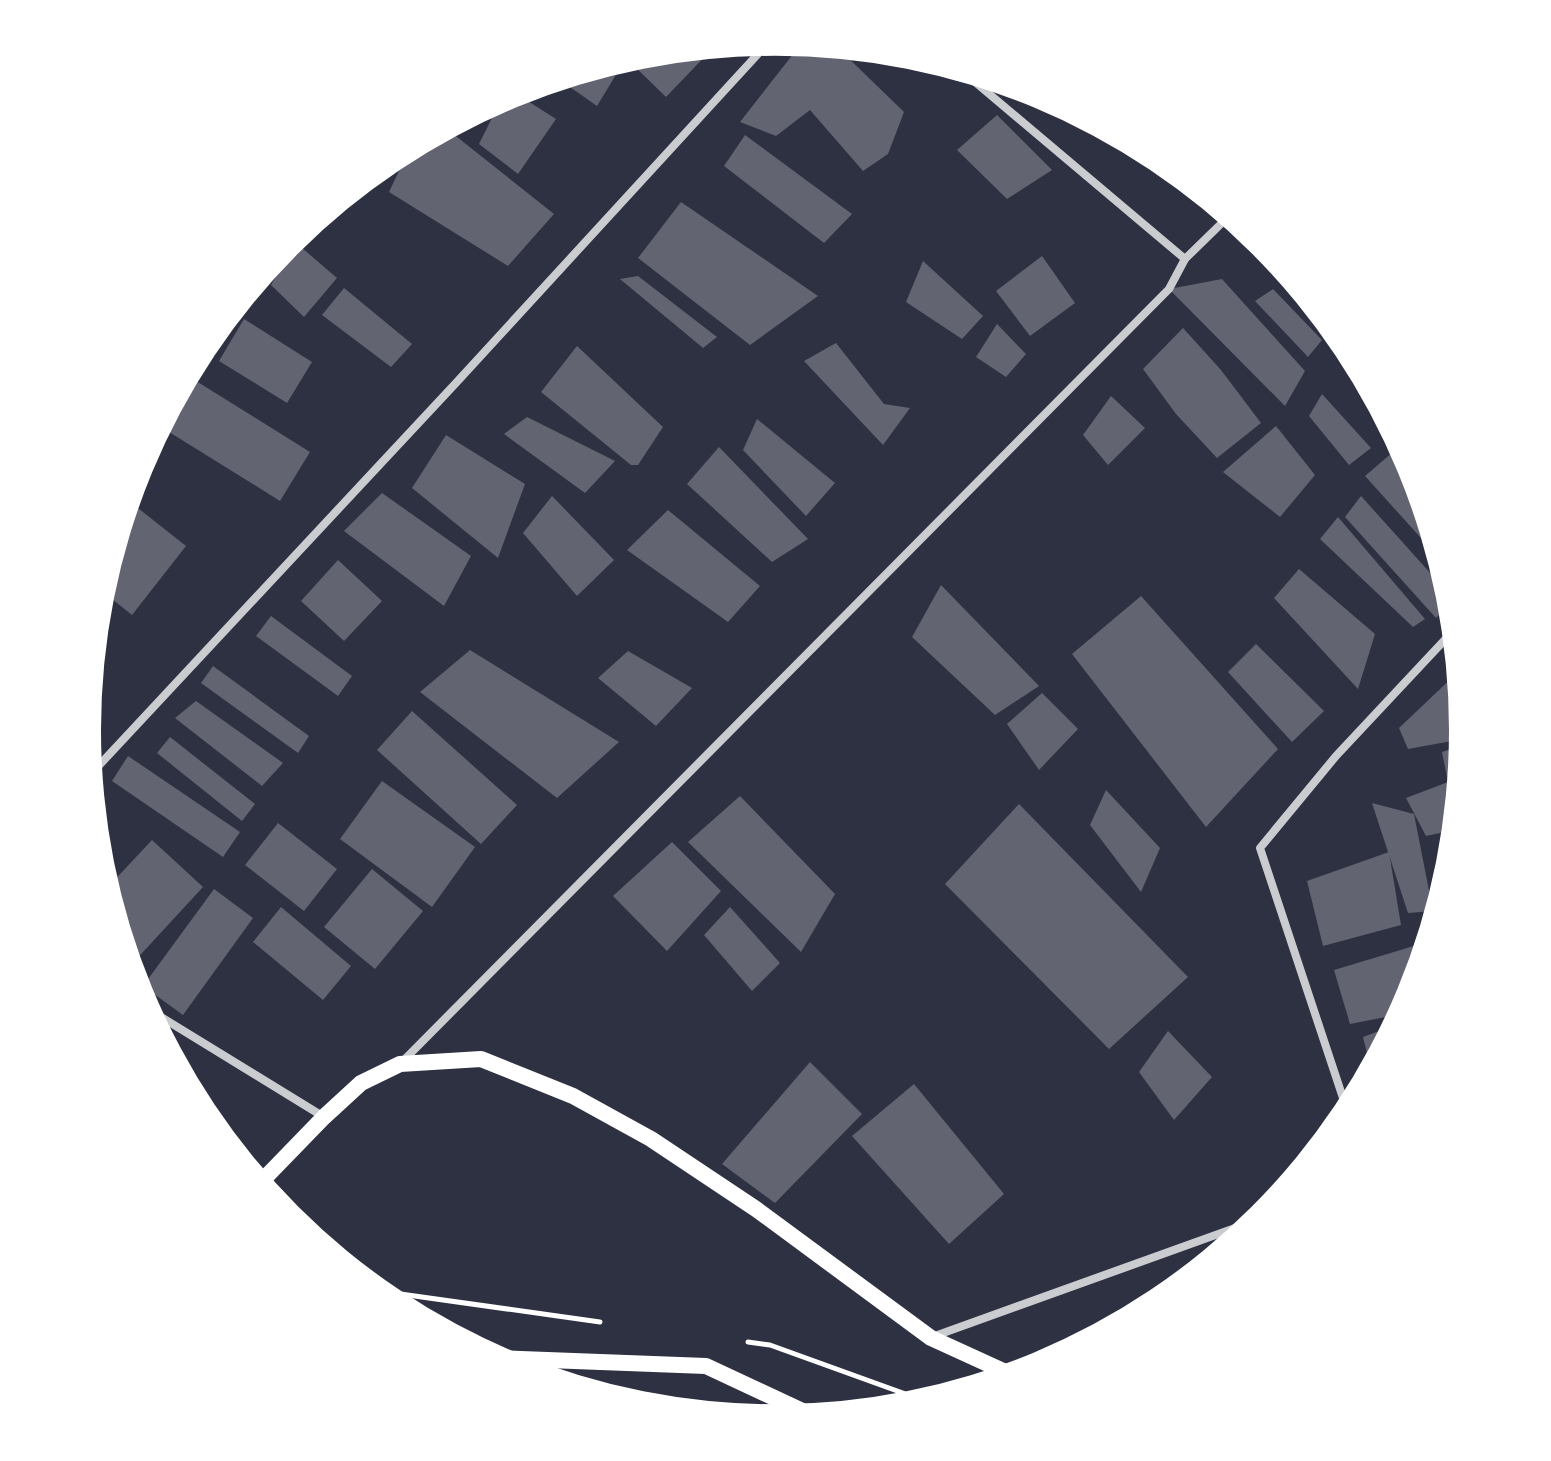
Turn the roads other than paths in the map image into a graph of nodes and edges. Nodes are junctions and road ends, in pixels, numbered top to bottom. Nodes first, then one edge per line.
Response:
1 (756, 56) edge
2 (984, 90) edge
3 (1221, 224) edge
4 (1185, 259) junction
5 (1444, 641) edge
6 (102, 763) edge
7 (167, 1021) edge
8 (400, 1064) junction
9 (1342, 1095) edge
10 (324, 1117) junction
11 (268, 1175) edge
12 (1227, 1231) edge
13 (931, 1338) junction
14 (532, 1359) edge
15 (996, 1368) edge
16 (787, 1405) edge

1 - 6 street
2 - 4 street
3 - 4 street
4 - 8 street
5 - 9 street
7 - 10 street
8 - 10 main road
8 - 13 main road
10 - 11 main road
12 - 13 street
13 - 15 main road
14 - 16 main road

